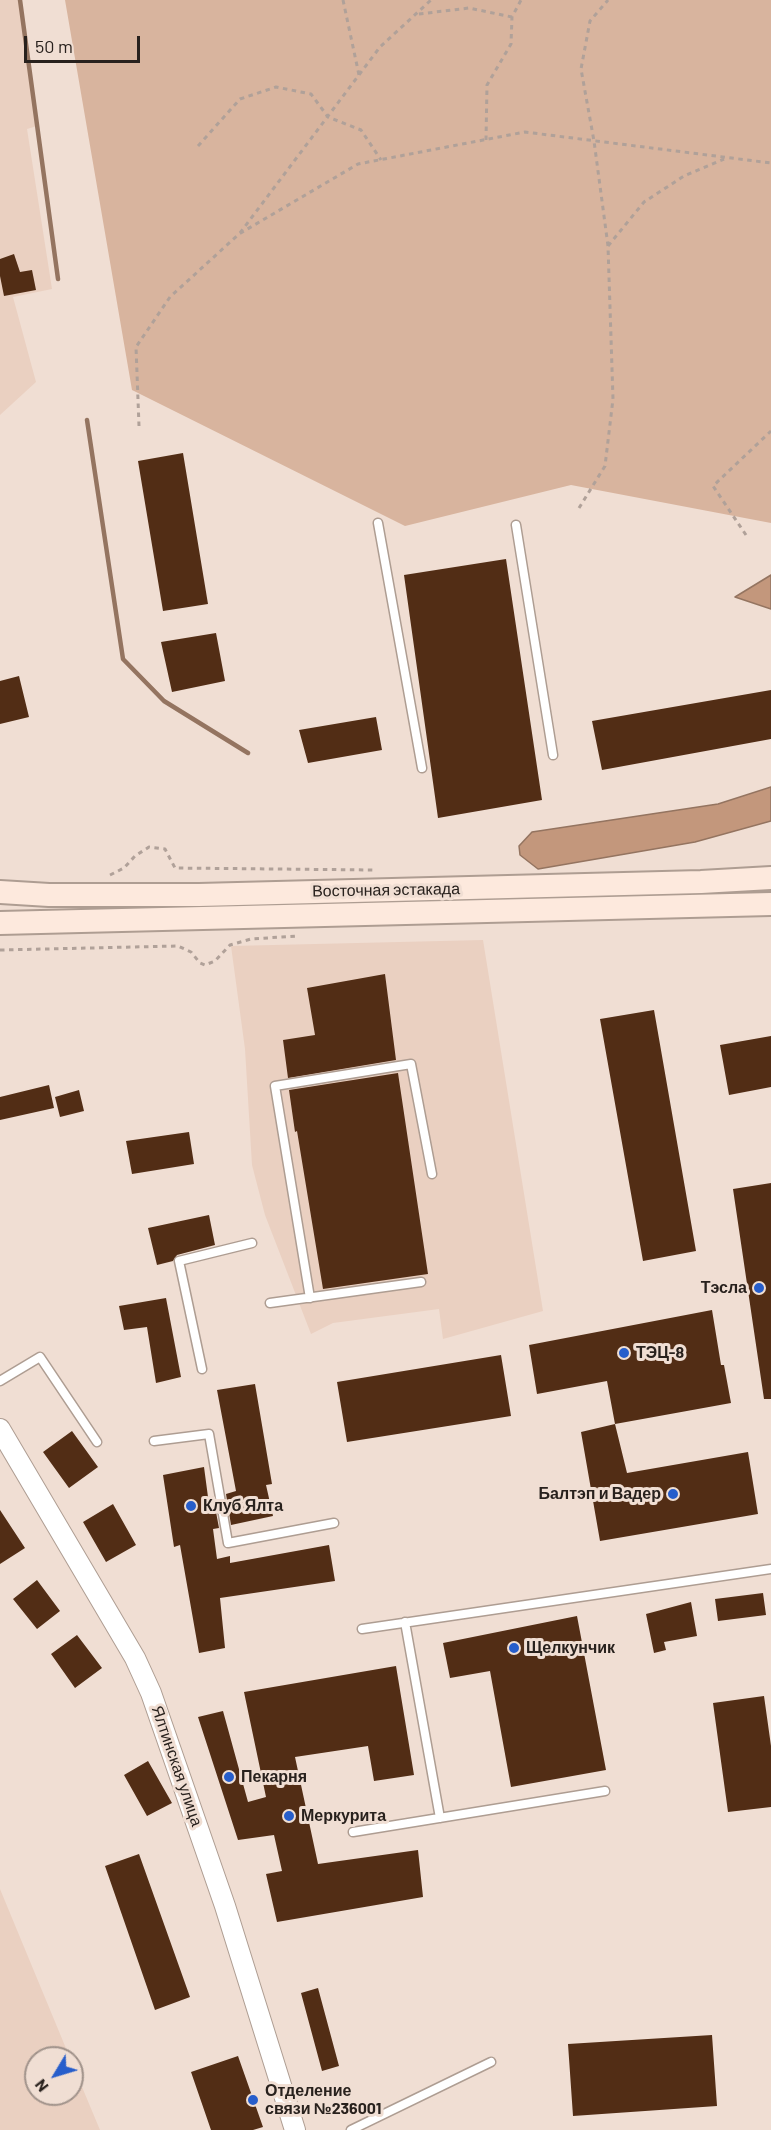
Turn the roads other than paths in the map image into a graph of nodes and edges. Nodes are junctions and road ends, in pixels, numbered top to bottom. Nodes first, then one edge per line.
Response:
1 (378, 523) dead end
2 (516, 525) dead end
3 (553, 755) dead end
4 (422, 768) dead end
5 (771, 878) edge
6 (0, 892) edge
7 (771, 904) edge
8 (0, 922) edge
9 (432, 1174) dead end
10 (252, 1243) dead end
11 (421, 1282) dead end
12 (310, 1298) junction
13 (270, 1303) dead end
14 (202, 1369) dead end
15 (0, 1381) edge
16 (0, 1429) edge
17 (154, 1441) dead end
18 (97, 1442) dead end
19 (334, 1523) dead end
20 (771, 1569) edge
21 (405, 1622) junction
22 (362, 1629) dead end
23 (605, 1791) dead end
24 (440, 1818) junction
25 (353, 1832) dead end
26 (491, 2062) dead end
27 (296, 2130) edge
28 (351, 2130) edge

1 - 4 lane
2 - 3 lane
5 - 6 main road, Восточная эстакада
7 - 8 main road, Восточная эстакада
9 - 12 lane
10 - 14 lane
11 - 12 lane
12 - 13 lane
15 - 18 lane
16 - 27 street, Ялтинская улица
17 - 19 lane
20 - 21 lane
21 - 22 lane
21 - 24 lane
23 - 24 lane
24 - 25 lane
26 - 28 lane

